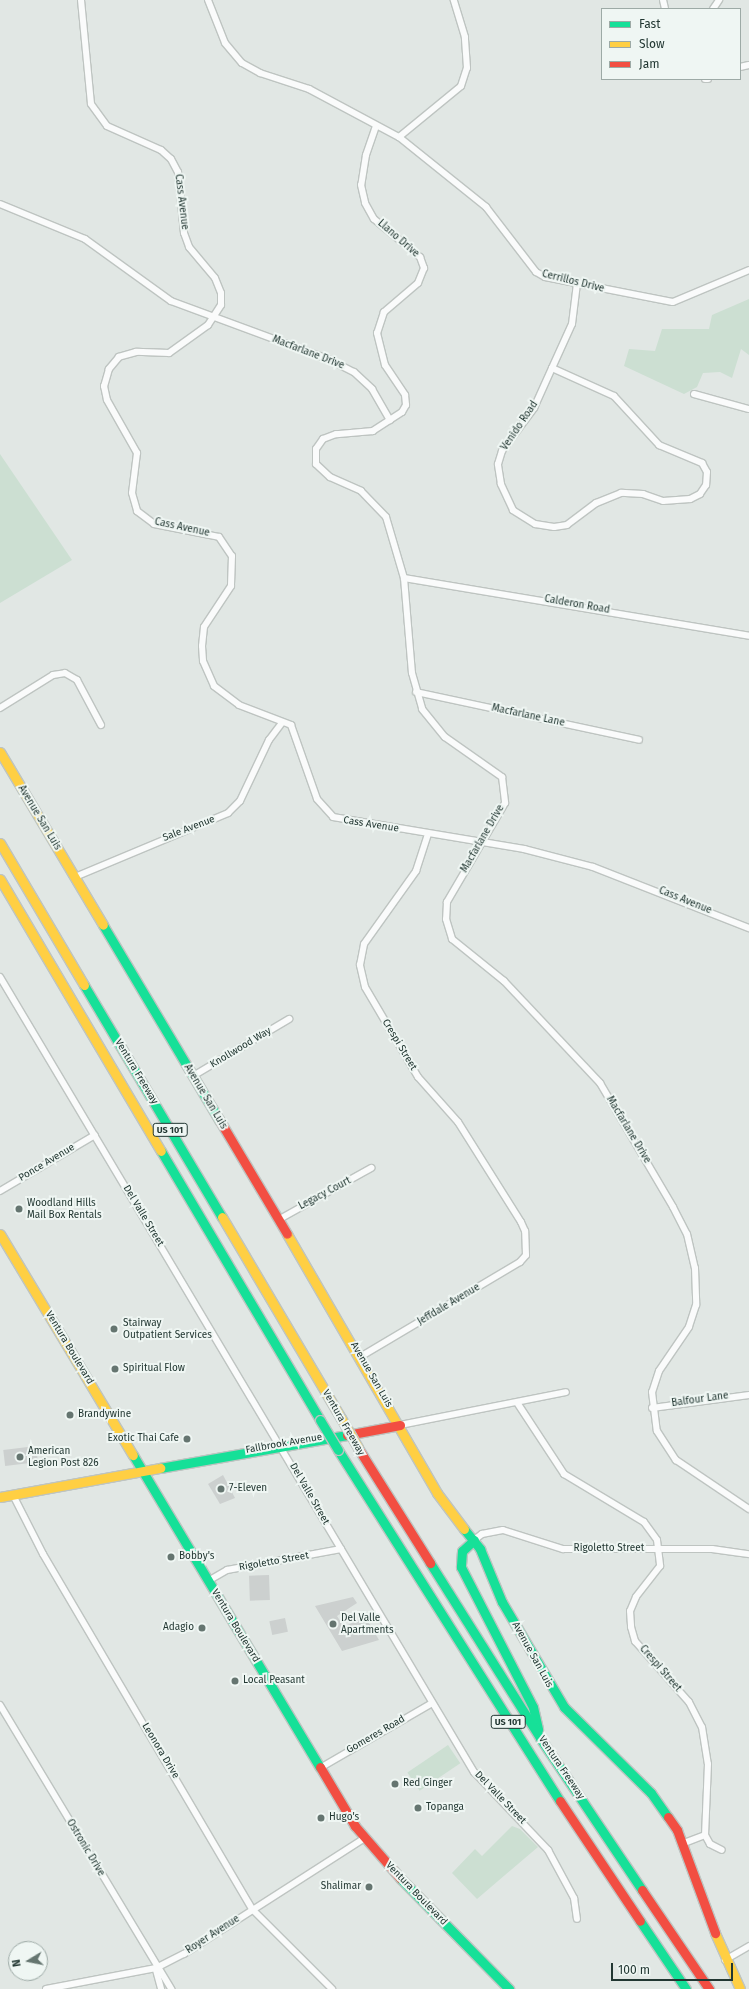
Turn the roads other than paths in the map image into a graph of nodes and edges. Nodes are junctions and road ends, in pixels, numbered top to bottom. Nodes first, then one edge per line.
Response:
1 (81, 0) edge
2 (208, 0) edge
3 (454, 0) edge
4 (376, 126) junction
5 (400, 137) junction
6 (0, 204) edge
7 (749, 270) edge
8 (577, 285) junction
9 (213, 318) junction
10 (552, 368) junction
11 (694, 394) dead end
12 (749, 409) edge
13 (390, 420) junction
14 (404, 578) junction
15 (749, 636) edge
16 (416, 692) junction
17 (0, 708) edge
18 (282, 724) junction
19 (101, 725) dead end
20 (639, 740) dead end
21 (0, 752) edge
22 (428, 835) junction
23 (0, 843) edge
24 (482, 843) junction
25 (75, 877) junction
26 (0, 879) edge
27 (749, 928) edge
28 (0, 976) edge
29 (289, 1019) dead end
30 (193, 1076) junction
31 (95, 1135) junction
32 (371, 1168) dead end
33 (0, 1192) edge
34 (278, 1220) junction
35 (0, 1234) edge
36 (527, 1244) joint
37 (360, 1357) junction
38 (566, 1392) dead end
39 (749, 1395) edge
40 (518, 1404) junction
41 (652, 1408) junction
42 (400, 1425) junction
43 (280, 1445) junction
44 (140, 1471) junction
45 (13, 1495) junction
46 (0, 1497) edge
47 (749, 1509) edge
48 (474, 1540) junction
49 (341, 1549) junction
50 (659, 1549) junction
51 (749, 1554) edge
52 (208, 1581) junction
53 (432, 1702) junction
54 (0, 1705) edge
55 (540, 1738) junction
56 (320, 1768) junction
57 (705, 1835) junction
58 (363, 1839) junction
59 (684, 1843) junction
60 (722, 1850) dead end
61 (253, 1910) junction
62 (577, 1919) dead end
63 (749, 1946) edge
64 (724, 1960) junction
65 (156, 1968) junction
66 (46, 1989) edge
67 (161, 1989) edge
68 (171, 1989) edge
69 (332, 1989) edge
70 (509, 1989) edge
71 (686, 1989) edge
72 (710, 1989) edge
73 (740, 1989) edge

1 - 9 street, Cass Avenue
2 - 4 street
3 - 5 street
4 - 5 street
4 - 13 street, Llano Drive
5 - 8 street, Cerrillos Drive
6 - 9 street, Macfarlane Drive
7 - 8 street, Cerrillos Drive
8 - 10 street, Venido Road
9 - 13 street, Macfarlane Drive
9 - 18 street, Cass Avenue
10 - 10 street, Venido Road
11 - 12 street
13 - 14 street, Macfarlane Drive
14 - 15 street, Calderon Road
14 - 16 street, Macfarlane Drive
16 - 20 street, Macfarlane Lane
16 - 24 street, Macfarlane Drive
17 - 19 street
18 - 22 street, Cass Avenue
18 - 25 street, Sale Avenue
21 - 25 main road, Avenue San Luis
22 - 24 street, Cass Avenue
22 - 36 street, Crespi Street
23 - 55 main road, Ventura Freeway / US 101, bridge
24 - 27 street, Cass Avenue
24 - 41 street, Macfarlane Drive
25 - 30 main road, Avenue San Luis
26 - 71 main road, Ventura Freeway / US 101, bridge
28 - 31 street, Del Valle Street
29 - 30 street, Knollwood Way
30 - 34 main road, Avenue San Luis
31 - 33 street, Ponce Avenue
31 - 43 street, Del Valle Street
32 - 34 street, Legacy Court
34 - 37 main road, Avenue San Luis
35 - 44 main road, Ventura Boulevard
36 - 37 street, Jeffdale Avenue
37 - 42 main road, Avenue San Luis
38 - 40 street, Fallbrook Avenue
39 - 41 street, Balfour Lane
40 - 42 street, Fallbrook Avenue
40 - 50 street
41 - 47 street, Macfarlane Drive
42 - 43 main road, Fallbrook Avenue
42 - 48 main road, Avenue San Luis
43 - 44 main road, Fallbrook Avenue
43 - 49 street, Del Valle Street
44 - 45 main road, Fallbrook Avenue
44 - 52 main road, Ventura Boulevard
45 - 46 main road, Fallbrook Avenue
45 - 61 street, Leonora Drive
48 - 50 street, Rigoletto Street
48 - 55 main road
48 - 59 main road, Avenue San Luis
49 - 52 street, Rigoletto Street
49 - 53 street, Del Valle Street
50 - 51 street, Rigoletto Street
50 - 57 street, Crespi Street
52 - 56 main road, Ventura Boulevard
53 - 56 street, Gomeres Road
53 - 62 street, Del Valle Street
54 - 65 street, Ostronic Drive
55 - 72 main road, Ventura Freeway / US 101
56 - 58 main road, Ventura Boulevard
57 - 59 street
57 - 60 street
58 - 61 street, Royer Avenue
58 - 70 main road, Ventura Boulevard
59 - 64 main road, Avenue San Luis
61 - 65 street, Royer Avenue
61 - 69 street, Leonora Drive
63 - 64 street
64 - 73 main road, Avenue San Luis
65 - 66 street, Royer Avenue
65 - 67 street
65 - 68 street, Ostronic Drive

